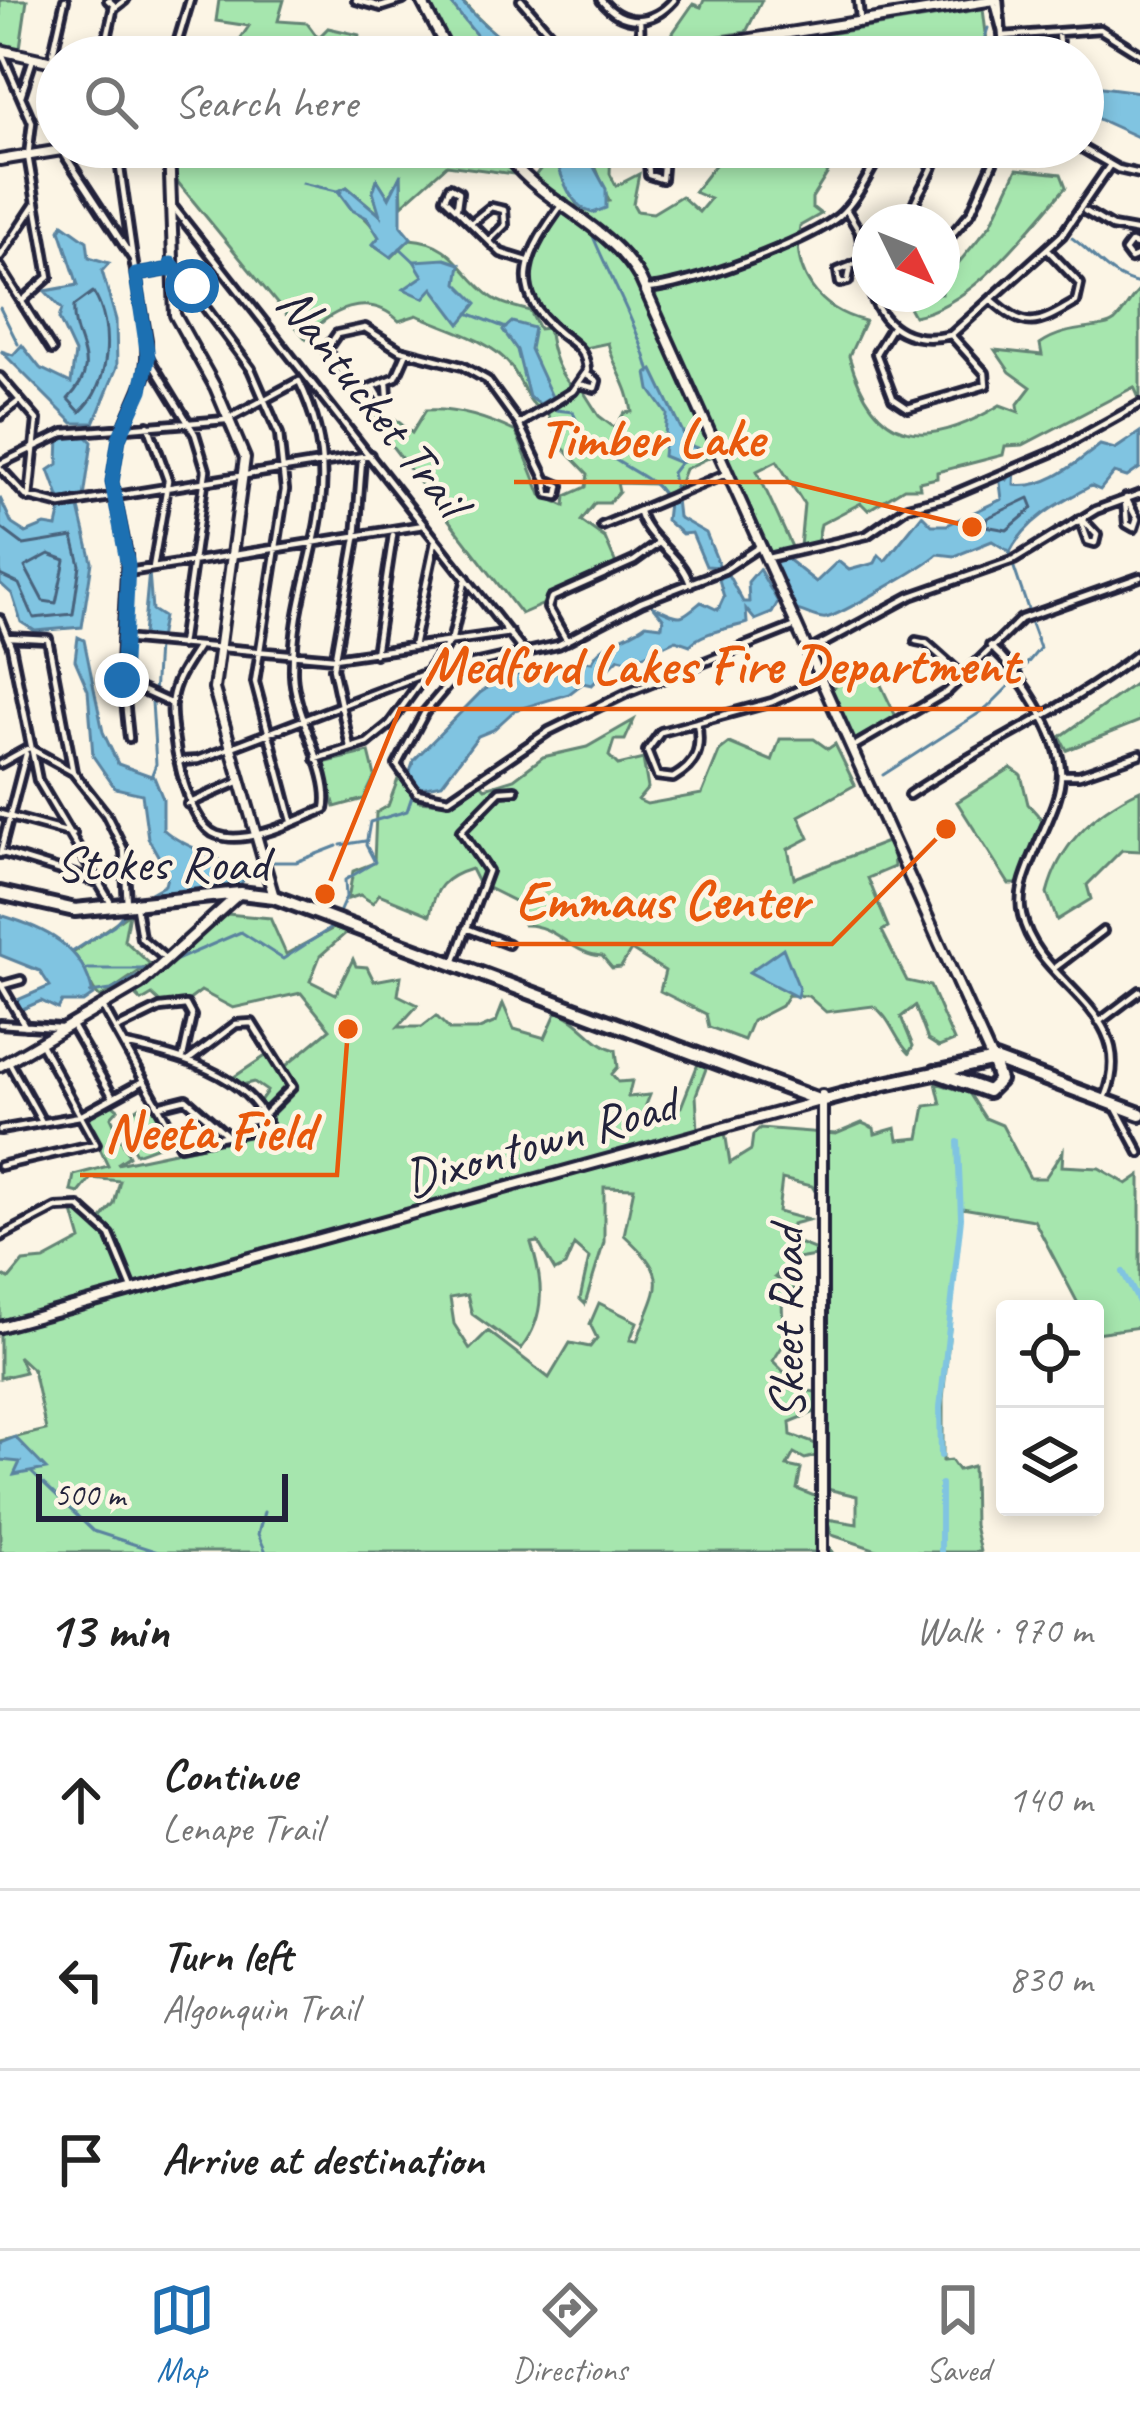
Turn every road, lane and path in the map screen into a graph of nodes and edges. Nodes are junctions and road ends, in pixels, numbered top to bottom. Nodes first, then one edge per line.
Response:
1 (65, 0) edge
2 (125, 0) edge
3 (190, 0) edge
4 (356, 0) edge
5 (403, 0) edge
6 (421, 0) edge
7 (521, 0) edge
8 (601, 0) edge
9 (674, 0) edge
10 (858, 0) edge
11 (996, 0) edge
12 (111, 3) edge
13 (640, 20) junction
14 (861, 22) junction
15 (1058, 33) junction
16 (59, 36) edge
17 (106, 36) edge
18 (179, 36) edge
19 (440, 36) edge
20 (552, 36) edge
21 (641, 36) edge
22 (773, 36) edge
23 (1003, 36) edge
24 (1017, 36) edge
25 (1058, 36) edge
26 (1, 51) edge
27 (1140, 54) edge
28 (33, 58) junction
29 (36, 59) edge
30 (21, 96) junction
31 (36, 155) edge
32 (28, 156) junction
33 (0, 160) edge
34 (1104, 161) edge
35 (1110, 165) junction
36 (74, 168) edge
37 (120, 168) edge
38 (169, 168) edge
39 (518, 168) edge
40 (871, 168) edge
41 (934, 168) edge
42 (991, 168) edge
43 (1140, 174) edge
44 (36, 202) junction
45 (168, 203) junction
46 (562, 203) junction
47 (914, 204) edge
48 (457, 207) dead end
49 (845, 209) junction
50 (1083, 209) junction
51 (852, 220) edge
52 (471, 224) junction
53 (960, 225) edge
54 (1128, 231) junction
55 (1140, 232) edge
56 (489, 241) junction
57 (1128, 244) junction
58 (1047, 249) junction
59 (1140, 251) edge
60 (0, 257) edge
61 (133, 260) junction
62 (527, 261) junction
63 (171, 266) junction
64 (0, 267) edge
65 (136, 275) junction
66 (645, 289) junction
67 (990, 298) junction
68 (22, 301) junction
69 (883, 312) edge
70 (892, 327) junction
71 (951, 335) junction
72 (52, 350) dead end
73 (407, 352) junction
74 (148, 357) junction
75 (586, 374) junction
76 (307, 376) junction
77 (0, 377) edge
78 (299, 381) junction
79 (387, 382) junction
80 (579, 385) junction
81 (374, 388) junction
82 (266, 399) junction
83 (19, 401) junction
84 (1140, 404) edge
85 (0, 416) edge
86 (230, 419) junction
87 (189, 422) junction
88 (519, 424) junction
89 (148, 425) junction
90 (123, 428) junction
91 (35, 443) junction
92 (370, 455) junction
93 (362, 459) junction
94 (323, 465) junction
95 (0, 466) edge
96 (284, 472) junction
97 (728, 473) junction
98 (245, 477) junction
99 (546, 480) dead end
100 (206, 484) junction
101 (166, 489) junction
102 (1140, 494) edge
103 (112, 497) junction
104 (29, 498) junction
105 (638, 511) junction
106 (424, 525) junction
107 (602, 526) dead end
108 (393, 532) junction
109 (356, 538) junction
110 (436, 539) junction
111 (659, 543) junction
112 (315, 544) junction
113 (759, 547) junction
114 (275, 550) junction
115 (233, 556) junction
116 (765, 560) junction
117 (192, 563) junction
118 (153, 568) junction
119 (128, 572) junction
120 (1140, 577) edge
121 (466, 578) junction
122 (690, 584) junction
123 (0, 619) edge
124 (793, 627) junction
125 (4, 632) edge
126 (510, 633) junction
127 (122, 639) junction
128 (450, 641) junction
129 (567, 641) junction
130 (916, 641) dead end
131 (181, 645) junction
132 (519, 646) dead end
133 (991, 646) junction
134 (412, 647) junction
135 (196, 648) junction
136 (217, 649) junction
137 (258, 652) junction
138 (1140, 652) edge
139 (807, 653) junction
140 (376, 654) junction
141 (295, 656) junction
142 (334, 658) junction
143 (428, 672) junction
144 (964, 676) junction
145 (819, 680) junction
146 (123, 682) junction
147 (172, 704) junction
148 (338, 707) junction
149 (1040, 715) junction
150 (302, 720) junction
151 (697, 722) junction
152 (266, 732) junction
153 (130, 738) dead end
154 (350, 747) junction
155 (228, 748) junction
156 (850, 748) junction
157 (27, 749) junction
158 (1140, 754) edge
159 (314, 759) junction
160 (182, 761) junction
161 (0, 764) edge
162 (73, 772) junction
163 (1061, 775) junction
164 (238, 782) junction
165 (515, 790) dead end
166 (909, 795) dead end
167 (188, 804) junction
168 (0, 814) edge
169 (11, 818) junction
170 (292, 821) junction
171 (74, 834) junction
172 (254, 836) junction
173 (0, 853) edge
174 (100, 883) junction
175 (0, 892) edge
176 (240, 893) junction
177 (274, 897) junction
178 (132, 904) junction
179 (112, 907) junction
180 (466, 928) junction
181 (1103, 931) dead end
182 (508, 944) dead end
183 (167, 960) junction
184 (454, 963) junction
185 (1056, 968) junction
186 (21, 980) dead end
187 (2, 984) edge
188 (1140, 991) edge
189 (104, 1007) junction
190 (1099, 1022) junction
191 (0, 1024) edge
192 (25, 1026) junction
193 (69, 1027) junction
194 (117, 1029) junction
195 (41, 1044) junction
196 (125, 1045) junction
197 (186, 1058) junction
198 (992, 1060) junction
199 (4, 1064) edge
200 (932, 1071) junction
201 (144, 1081) junction
202 (878, 1085) junction
203 (791, 1089) junction
204 (113, 1097) junction
205 (822, 1098) junction
206 (1110, 1102) junction
207 (158, 1106) junction
208 (797, 1107) junction
209 (1140, 1114) edge
210 (80, 1116) junction
211 (263, 1116) junction
212 (42, 1122) junction
213 (1, 1128) edge
214 (228, 1136) junction
215 (1140, 1153) edge
216 (0, 1166) edge
217 (0, 1237) edge
218 (133, 1291) junction
219 (0, 1327) edge
220 (822, 1552) edge

1 - 16 street
2 - 12 street
3 - 18 street
4 - 5 street
6 - 19 street
7 - 20 street
8 - 13 street
9 - 13 street
10 - 14 street
11 - 14 street
11 - 23 street
12 - 17 street
13 - 21 street
14 - 22 street
15 - 24 street
15 - 25 street
15 - 27 street
26 - 28 street
26 - 30 street
28 - 29 street
28 - 30 street
30 - 32 street
31 - 32 street
32 - 33 street
32 - 44 street
34 - 35 street
35 - 43 street
35 - 50 street
36 - 61 street
37 - 61 street
38 - 45 street
39 - 46 street
40 - 49 street
41 - 47 street
42 - 53 street
44 - 60 street
44 - 68 street
45 - 63 street
45 - 76 street, Nantucket Trail
46 - 62 street
46 - 66 street
48 - 52 street
49 - 51 street
49 - 66 street
50 - 54 street
50 - 58 street
52 - 56 street
52 - 56 street
54 - 55 street
54 - 57 street
56 - 62 street
57 - 59 street
57 - 59 street
58 - 67 street
58 - 67 street
61 - 65 street
62 - 75 street
63 - 65 street
63 - 82 street
63 - 86 street
64 - 68 street
65 - 74 street
66 - 97 street
67 - 71 street
68 - 72 street
69 - 70 street
70 - 71 street
70 - 71 street
73 - 79 street
73 - 81 street
73 - 88 street
74 - 87 street
74 - 90 street
75 - 80 street
75 - 80 street
76 - 78 street
76 - 92 street, Nantucket Trail
77 - 83 street
78 - 82 street
78 - 94 street
79 - 81 street
79 - 81 street
80 - 88 street
82 - 86 street
82 - 96 street
83 - 85 street
83 - 91 street
84 - 116 street
86 - 87 street
86 - 98 street
87 - 89 street
87 - 100 street
88 - 99 street
89 - 90 street
89 - 101 street
90 - 91 street
90 - 103 street
91 - 95 street
91 - 104 street
92 - 93 street
92 - 106 street, Nantucket Trail
93 - 94 street
93 - 109 street
94 - 96 street
94 - 112 street
95 - 104 street
96 - 98 street
96 - 114 street
97 - 105 street
97 - 113 street
98 - 100 street
98 - 115 street
100 - 101 street
100 - 117 street
101 - 103 street
101 - 118 street
102 - 139 street
103 - 104 street
103 - 119 street
105 - 107 street
105 - 111 street
106 - 108 street
106 - 110 street, Nantucket Trail
108 - 109 street
108 - 140 street
109 - 112 street
109 - 142 street
110 - 121 street, Nantucket Trail
110 - 134 street
111 - 122 street
111 - 129 street
112 - 114 street
112 - 141 street
113 - 116 street
113 - 122 street
114 - 115 street
114 - 137 street
115 - 117 street
115 - 136 street
116 - 124 street
117 - 118 street
117 - 131 street
118 - 119 street
119 - 127 street
120 - 133 street
121 - 126 street, Nantucket Trail
121 - 128 street
122 - 129 street
123 - 125 street
124 - 129 street
124 - 139 street
125 - 157 street
125 - 162 street
126 - 128 street
126 - 132 street, Nantucket Trail
127 - 131 street
127 - 146 street
128 - 134 street
128 - 143 street
130 - 144 street
131 - 135 street
133 - 144 street
133 - 149 street
134 - 140 street
135 - 136 street
135 - 147 street
136 - 137 street
136 - 155 street
137 - 141 street
137 - 152 street
138 - 149 street
139 - 145 street
140 - 142 street
141 - 142 street
141 - 150 street
142 - 148 street
143 - 148 street
143 - 154 street
144 - 156 street
145 - 151 street
145 - 156 street
146 - 147 street
146 - 153 street
147 - 160 street
148 - 150 street
148 - 154 street
149 - 163 street
149 - 166 street
150 - 152 street
150 - 159 street
151 - 151 street
152 - 155 street
152 - 170 street
154 - 159 street
155 - 160 street
155 - 164 street
156 - 198 street
157 - 161 street
157 - 162 street
157 - 169 street
157 - 171 street
158 - 163 street
159 - 170 street
160 - 167 street
162 - 178 street
163 - 185 street
164 - 167 street
164 - 172 street
165 - 180 street
167 - 172 street
168 - 169 street
169 - 171 street
169 - 173 street
170 - 172 street
171 - 174 street
172 - 177 street
173 - 174 street
174 - 179 street
175 - 179 main road, Stokes Road
176 - 177 main road, Stokes Road
176 - 178 main road, Stokes Road
176 - 183 street
177 - 184 main road, Stokes Road
178 - 179 main road, Stokes Road
178 - 183 street
180 - 182 street
180 - 184 street
181 - 185 street
183 - 189 street
184 - 203 main road, Stokes Road
185 - 190 street
186 - 187 street
187 - 192 street
188 - 190 street
189 - 193 street
189 - 194 street
190 - 206 street
191 - 192 street
192 - 193 street
193 - 195 street
193 - 204 street
194 - 196 street
194 - 197 street
195 - 199 street
195 - 210 street
196 - 197 street
196 - 201 street
197 - 211 street
197 - 211 street
198 - 200 main road
198 - 200 main road
198 - 206 main road
199 - 212 street
200 - 202 main road
201 - 204 street
201 - 207 street
202 - 205 main road
202 - 205 main road
203 - 205 main road, Stokes Road
203 - 208 street
204 - 210 street
205 - 208 street, Dixontown Road
205 - 220 street, Skeet Road
206 - 209 main road
206 - 215 street
207 - 214 street
207 - 214 street
208 - 218 street, Dixontown Road
210 - 212 street
210 - 216 street
211 - 214 street
212 - 213 street
217 - 218 street
218 - 219 street, Dixontown Road

